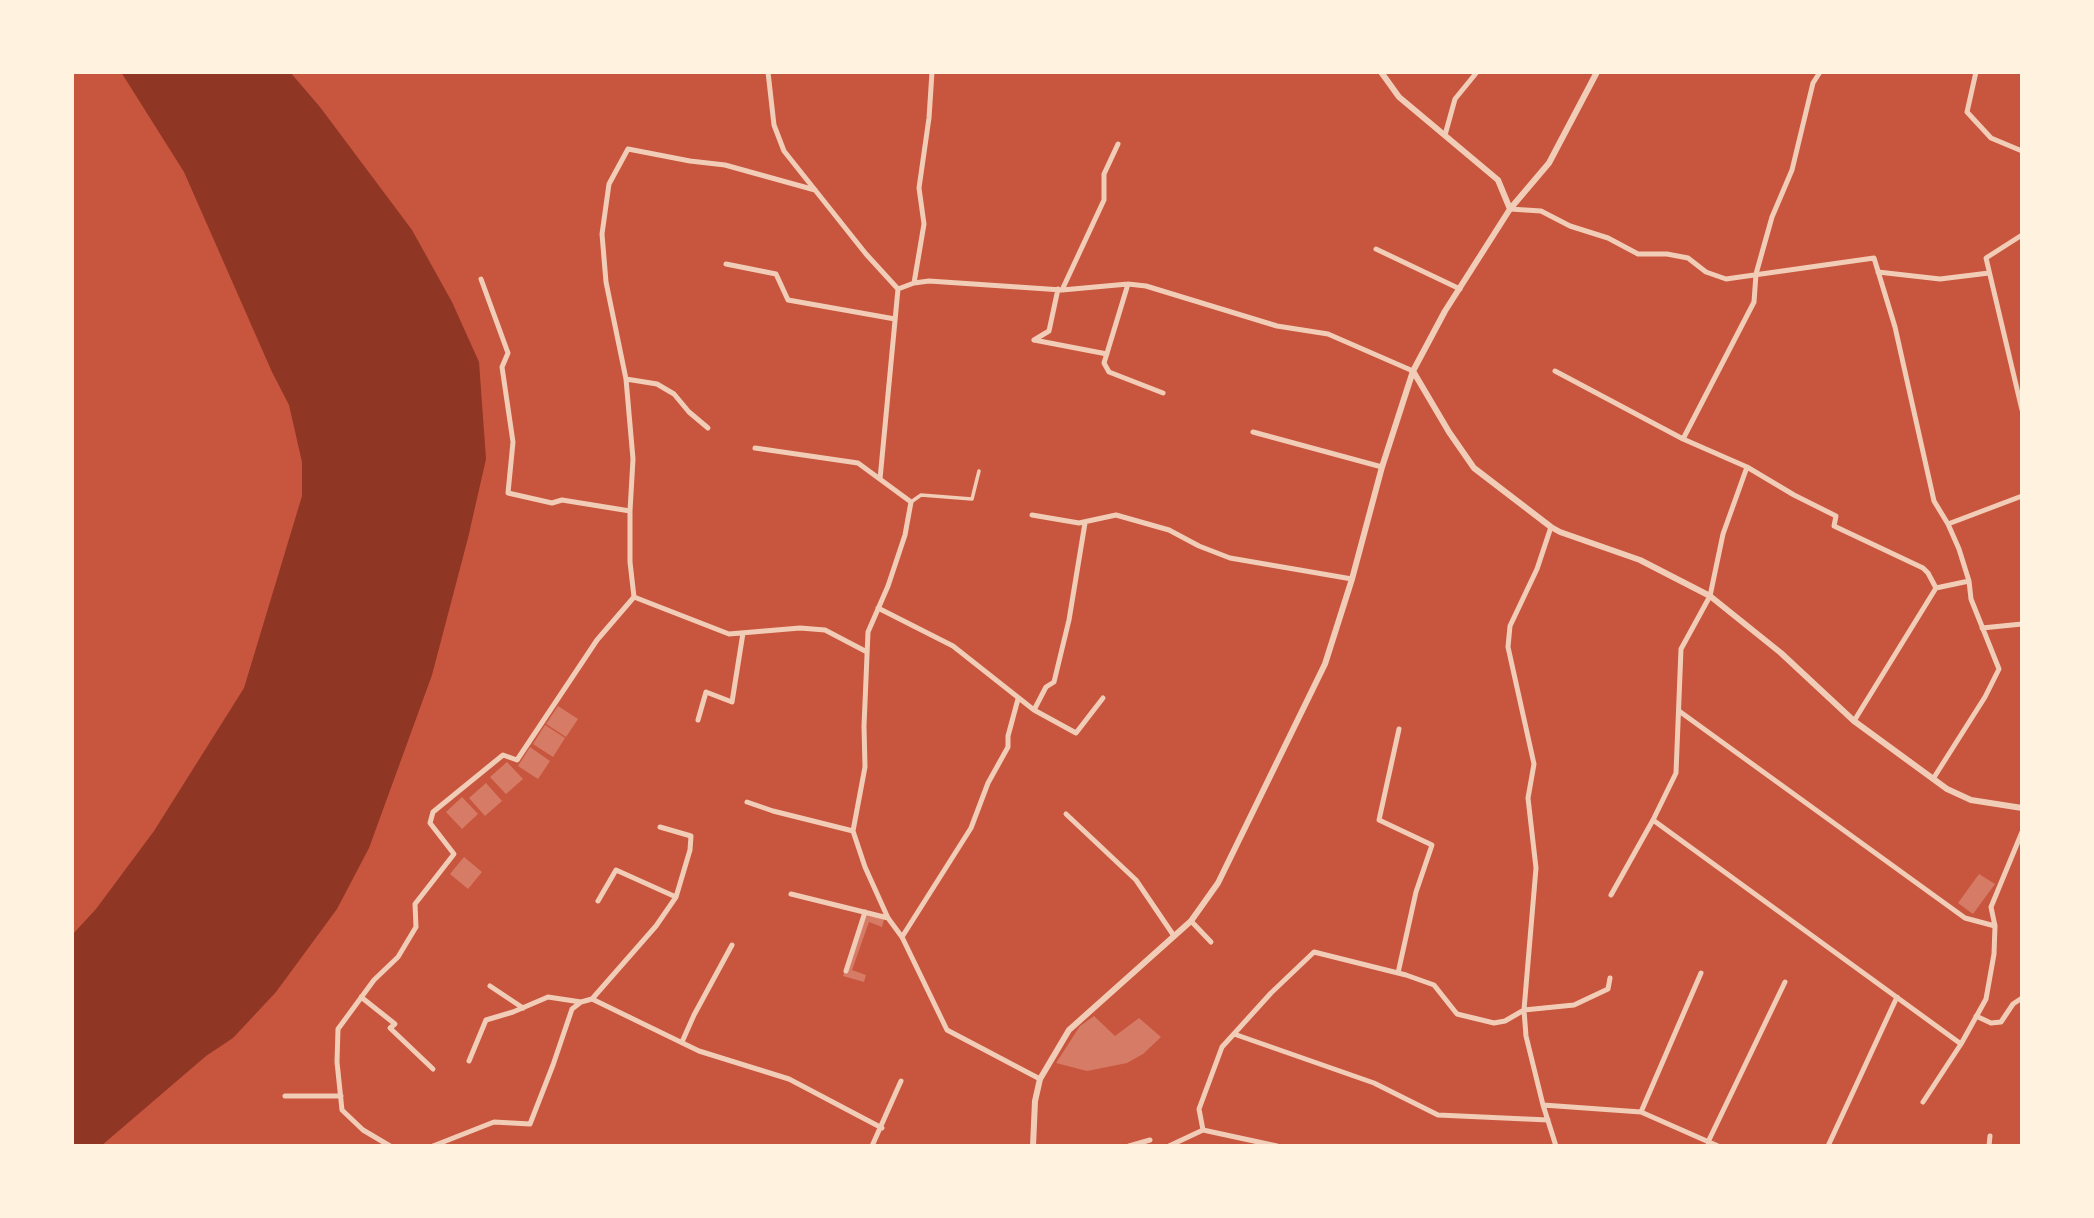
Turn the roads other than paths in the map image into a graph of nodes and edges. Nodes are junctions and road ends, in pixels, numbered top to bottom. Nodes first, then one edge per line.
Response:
1 (768, 72) edge
2 (932, 72) edge
3 (1381, 72) edge
4 (1477, 72) edge
5 (1597, 72) edge
6 (1820, 72) edge
7 (1976, 72) edge
8 (1445, 135) junction
9 (1118, 144) dead end
10 (2022, 151) edge
11 (815, 190) junction
12 (1510, 209) junction
13 (2022, 235) edge
14 (1376, 249) dead end
15 (726, 264) dead end
16 (1878, 272) junction
17 (1989, 273) junction
18 (1756, 274) junction
19 (481, 279) dead end
20 (914, 283) junction
21 (1128, 284) junction
22 (898, 289) junction
23 (1460, 289) junction
24 (1060, 290) junction
25 (895, 319) junction
26 (1107, 354) junction
27 (1413, 371) junction
28 (1555, 371) dead end
29 (626, 379) junction
30 (1163, 393) dead end
31 (2022, 410) edge
32 (708, 428) dead end
33 (1253, 432) dead end
34 (1683, 439) junction
35 (755, 448) dead end
36 (1382, 467) junction
37 (1747, 467) junction
38 (979, 471) dead end
39 (880, 479) junction
40 (2022, 496) edge
41 (911, 502) junction
42 (630, 511) junction
43 (1032, 515) dead end
44 (1085, 523) junction
45 (1948, 524) junction
46 (1551, 527) junction
47 (1352, 579) junction
48 (1969, 581) junction
49 (1936, 588) junction
50 (1710, 596) junction
51 (634, 597) junction
52 (878, 608) junction
53 (2022, 624) edge
54 (1982, 628) junction
55 (743, 633) junction
56 (867, 652) junction
57 (1104, 698) dead end
58 (1018, 699) junction
59 (1034, 710) junction
60 (1679, 711) junction
61 (698, 720) dead end
62 (1854, 721) junction
63 (1399, 729) dead end
64 (1933, 779) junction
65 (747, 802) dead end
66 (2022, 808) edge
67 (1066, 814) dead end
68 (1653, 820) junction
69 (660, 827) dead end
70 (853, 831) junction
71 (2022, 832) edge
72 (791, 894) dead end
73 (1611, 895) dead end
74 (676, 897) junction
75 (598, 901) dead end
76 (864, 912) junction
77 (888, 918) junction
78 (1191, 921) junction
79 (1995, 926) junction
80 (1174, 936) junction
81 (902, 937) junction
82 (1211, 942) dead end
83 (732, 945) dead end
84 (846, 971) dead end
85 (1398, 973) junction
86 (1701, 973) dead end
87 (1610, 978) dead end
88 (1785, 982) dead end
89 (490, 986) dead end
90 (361, 997) junction
91 (1897, 997) junction
92 (2022, 998) edge
93 (592, 999) junction
94 (581, 1002) junction
95 (523, 1008) junction
96 (1524, 1010) junction
97 (1976, 1016) junction
98 (1234, 1034) junction
99 (682, 1042) junction
100 (1961, 1044) junction
101 (469, 1062) dead end
102 (433, 1069) dead end
103 (1040, 1079) junction
104 (901, 1081) dead end
105 (285, 1096) dead end
106 (341, 1096) junction
107 (1923, 1102) dead end
108 (1543, 1105) junction
109 (1641, 1112) junction
110 (1548, 1120) junction
111 (881, 1128) junction
112 (1203, 1130) junction
113 (1990, 1136) dead end
114 (1150, 1140) dead end
115 (1708, 1142) junction
116 (390, 1146) edge
117 (433, 1146) edge
118 (872, 1146) edge
119 (1033, 1146) edge
120 (1129, 1146) edge
121 (1169, 1146) edge
122 (1277, 1146) edge
123 (1556, 1146) edge
124 (1718, 1146) edge
125 (1828, 1146) edge
126 (1989, 1146) edge

1 - 11 street
2 - 20 street
3 - 8 street
4 - 8 street
5 - 12 street
6 - 18 street
7 - 10 street
8 - 12 street
9 - 24 street
11 - 22 street
11 - 29 street
12 - 18 street
12 - 23 street
13 - 17 street
14 - 23 street
15 - 25 street
16 - 17 street
16 - 18 street
16 - 45 street
17 - 31 street
18 - 34 street
19 - 42 street
20 - 22 street
20 - 24 street
21 - 24 street
21 - 26 street
21 - 27 street
22 - 25 street
23 - 27 street
24 - 26 street
25 - 39 street
26 - 30 street
27 - 36 street
27 - 46 street
28 - 34 street
29 - 32 street
29 - 42 street
33 - 36 street
34 - 37 street
35 - 39 street
36 - 47 street
37 - 49 street
37 - 50 street
38 - 41 street
39 - 41 street
40 - 45 street
41 - 52 street
42 - 51 street
43 - 44 street
44 - 47 street
44 - 59 street
45 - 48 street
46 - 50 street
46 - 96 street
47 - 78 street
48 - 49 street
48 - 54 street
49 - 62 street
50 - 60 street
50 - 62 street
51 - 55 street
51 - 90 street
52 - 56 street
52 - 58 street
53 - 54 street
54 - 64 street
55 - 56 street
55 - 61 street
56 - 70 street
57 - 59 street
58 - 59 street
58 - 81 street
60 - 68 street
60 - 79 street
62 - 64 street
63 - 85 street
64 - 66 street
65 - 70 street
67 - 80 street
68 - 73 street
68 - 91 street
69 - 74 street
70 - 77 street
71 - 79 street
72 - 76 street
74 - 75 street
74 - 93 street
76 - 77 street
76 - 84 street
77 - 81 street
78 - 80 street
78 - 82 street
79 - 97 street
80 - 103 street
81 - 103 street
83 - 99 street
85 - 96 street
85 - 98 street
86 - 109 street
87 - 96 street
88 - 115 street
89 - 95 street
90 - 102 street
90 - 106 street
91 - 100 street
91 - 125 street
92 - 97 street
93 - 94 street
93 - 99 street
94 - 95 street
94 - 117 street
95 - 101 street
96 - 108 street
97 - 100 street
98 - 110 street
98 - 112 street
99 - 111 street
100 - 107 street
103 - 119 street
104 - 111 street
105 - 106 street
106 - 116 street
108 - 109 street
108 - 110 street
109 - 115 street
110 - 123 street
111 - 118 street
112 - 121 street
112 - 122 street
113 - 126 street
114 - 120 street
115 - 124 street

